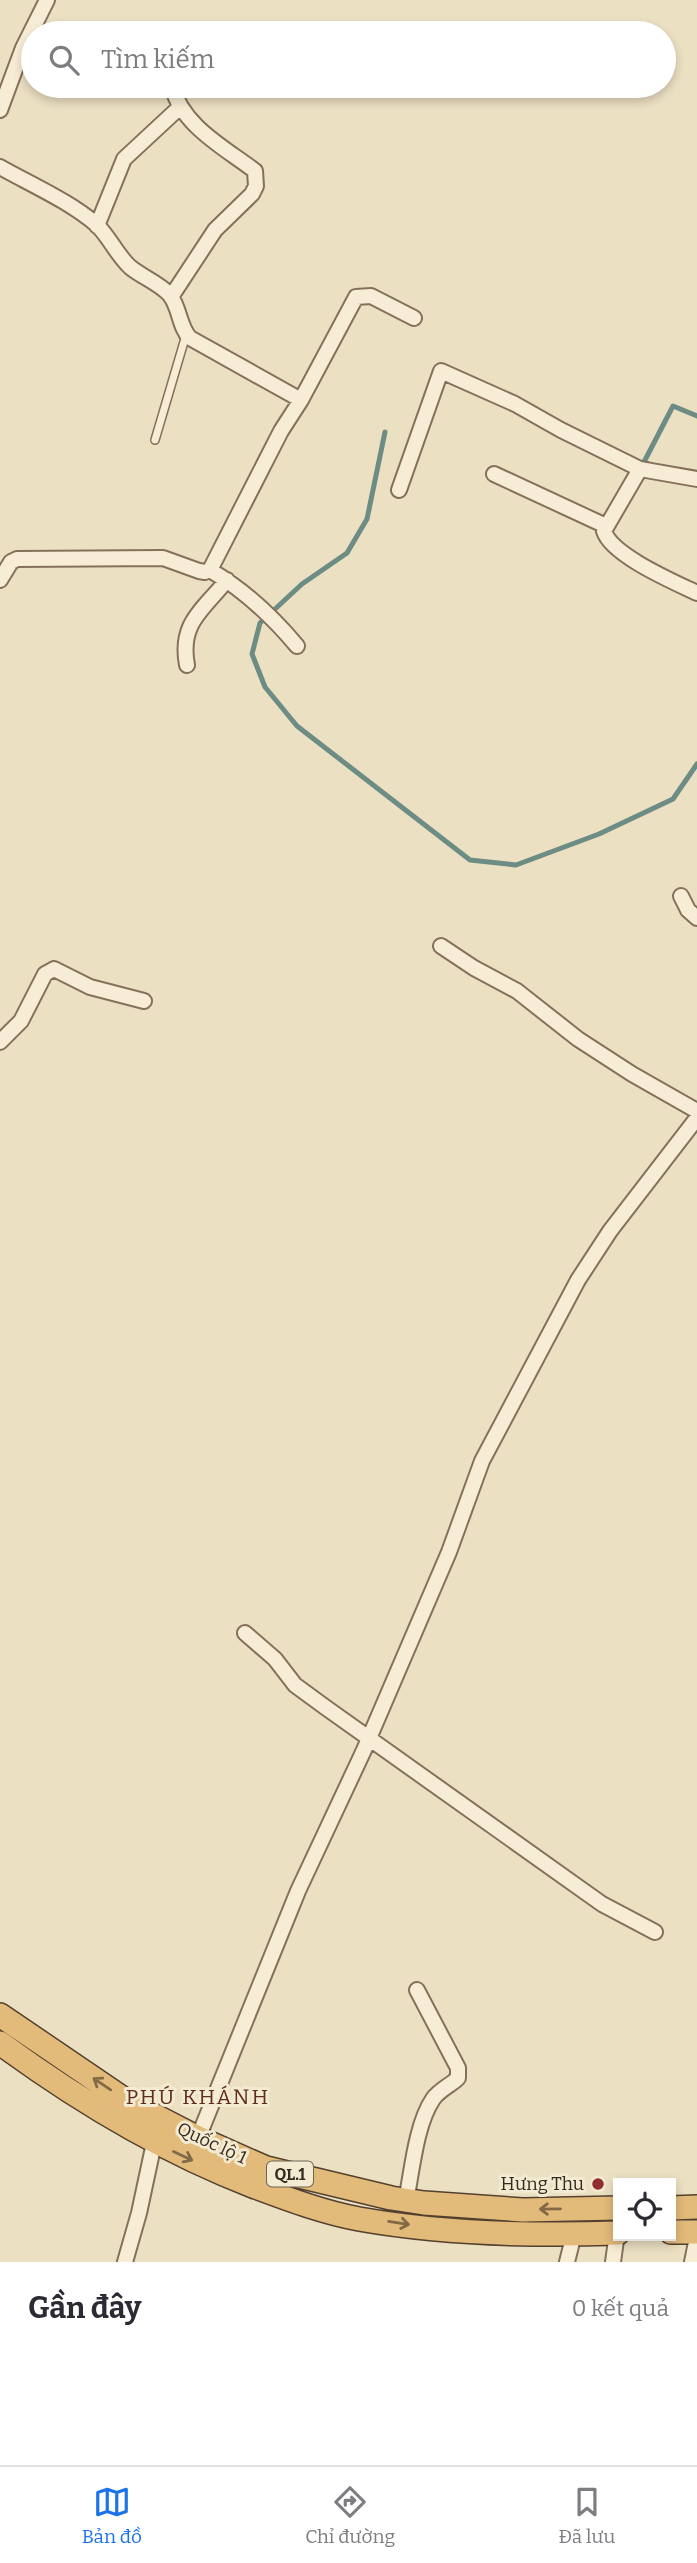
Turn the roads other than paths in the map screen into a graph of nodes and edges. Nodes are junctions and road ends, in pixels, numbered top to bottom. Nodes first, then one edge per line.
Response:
1 (47, 0) edge
2 (36, 21) edge
3 (21, 53) edge
4 (177, 98) edge
5 (180, 107) junction
6 (0, 110) edge
7 (0, 167) edge
8 (97, 226) junction
9 (171, 297) junction
10 (414, 318) dead end
11 (186, 334) junction
12 (301, 400) junction
13 (155, 440) dead end
14 (640, 469) junction
15 (494, 474) dead end
16 (697, 480) edge
17 (399, 490) dead end
18 (606, 526) junction
19 (210, 570) junction
20 (0, 580) edge
21 (228, 580) junction
22 (697, 593) edge
23 (297, 646) dead end
24 (187, 665) dead end
25 (681, 896) dead end
26 (697, 918) edge
27 (441, 946) dead end
28 (145, 1001) dead end
29 (0, 1042) edge
30 (697, 1111) edge
31 (697, 1118) edge
32 (245, 1633) dead end
33 (369, 1739) junction
34 (654, 1932) dead end
35 (417, 1990) dead end
36 (0, 2015) edge
37 (0, 2043) edge
38 (198, 2138) junction
39 (154, 2143) junction
40 (406, 2201) junction
41 (697, 2207) edge
42 (613, 2208) edge
43 (676, 2208) edge
44 (613, 2233) edge
45 (676, 2233) edge
46 (574, 2234) junction
47 (697, 2235) edge
48 (617, 2241) edge
49 (125, 2262) edge
50 (567, 2262) edge
51 (613, 2262) edge
52 (692, 2262) edge

1 - 2 street
3 - 6 street
4 - 5 street
5 - 8 street
5 - 9 street
7 - 8 street
8 - 9 street
9 - 11 street
10 - 12 street
11 - 12 street
11 - 13 lane
12 - 19 street
14 - 16 street
14 - 17 street
14 - 18 street
15 - 18 street
18 - 22 street
19 - 20 street
19 - 21 street
21 - 23 street
21 - 24 street
25 - 26 street
27 - 30 street
28 - 29 street
31 - 33 street
32 - 33 street
33 - 34 street
33 - 38 street
35 - 40 street
38 -> 36 highway, Quốc lộ 1 / QL.1
37 - 39 highway, Quốc lộ 1 / QL.1
38 - 40 highway, Quốc lộ 1 / QL.1
39 -> 46 highway, Quốc lộ 1 / QL.1
39 - 49 street
42 -> 40 highway, Quốc lộ 1 / QL.1
41 - 43 highway
44 - 46 highway, Quốc lộ 1 / QL.1
45 - 47 highway
46 - 50 street
47 - 52 street
48 - 51 street

